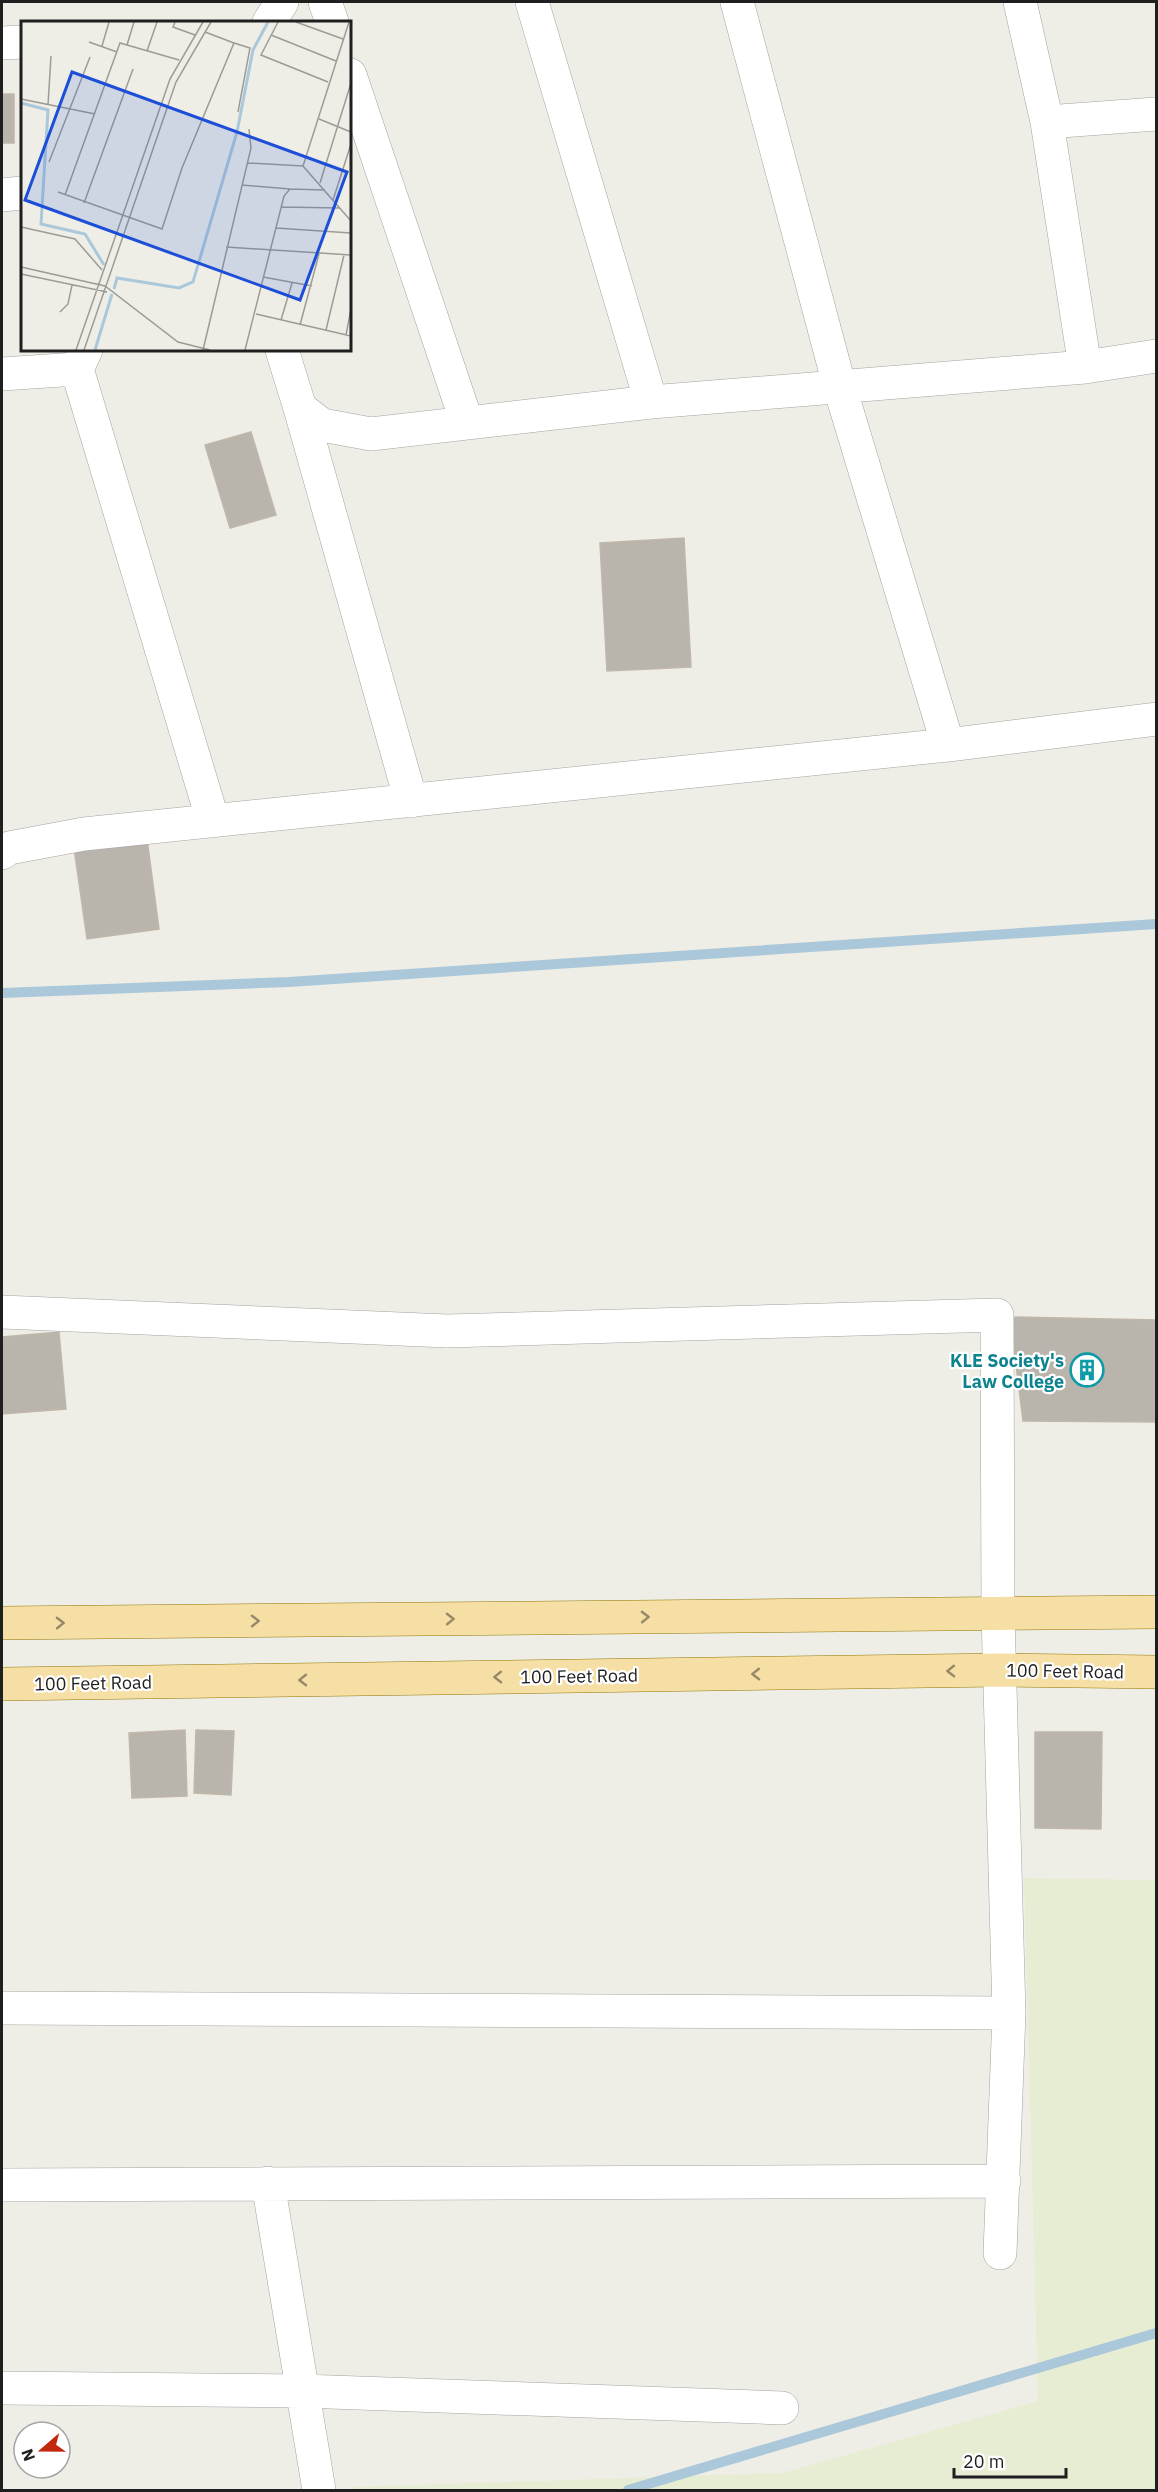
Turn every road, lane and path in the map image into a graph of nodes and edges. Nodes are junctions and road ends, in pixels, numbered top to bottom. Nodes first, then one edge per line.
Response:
1 (282, 2) edge
2 (325, 2) edge
3 (532, 2) edge
4 (737, 2) edge
5 (1020, 2) edge
6 (270, 21) edge
7 (332, 21) edge
8 (21, 42) edge
9 (2, 43) edge
10 (351, 78) edge
11 (1156, 114) edge
12 (1047, 122) junction
13 (21, 193) edge
14 (2, 195) edge
15 (282, 351) edge
16 (1156, 356) edge
17 (82, 359) edge
18 (1085, 368) junction
19 (2, 374) edge
20 (840, 388) junction
21 (651, 402) junction
22 (300, 408) junction
23 (467, 423) junction
24 (1156, 719) edge
25 (948, 745) junction
26 (411, 801) junction
27 (213, 821) junction
28 (2, 853) edge
29 (2, 1312) edge
30 (1156, 1612) edge
31 (998, 1614) junction
32 (2, 1623) edge
33 (1001, 1670) junction
34 (1156, 1672) edge
35 (2, 1684) edge
36 (2, 2008) edge
37 (1009, 2013) junction
38 (1004, 2181) junction
39 (268, 2183) junction
40 (2, 2185) edge
41 (1000, 2253) dead end
42 (2, 2388) edge
43 (302, 2391) junction
44 (782, 2408) dead end
45 (319, 2490) edge

1 - 6 street
2 - 7 street
3 - 21 street
4 - 20 street
5 - 12 street
8 - 9 street
10 - 23 street
11 - 12 street
12 - 18 street
13 - 14 street
15 - 22 street
16 - 18 street
17 - 19 street
17 - 27 street
18 - 20 street
20 - 21 street
20 - 25 street
21 - 23 street
22 - 23 street
22 - 26 street
24 - 25 street
25 - 26 street
26 - 27 street
27 - 28 street
29 - 31 street
30 - 31 main road
32 -> 31 main road
31 - 33 street
33 - 34 main road, 100 Feet Road
33 -> 35 main road, 100 Feet Road
33 - 37 street
36 - 37 street
37 - 38 street
38 - 39 street
38 - 41 street
39 - 40 street
39 - 43 street
42 - 43 street
43 - 44 street
43 - 45 street

